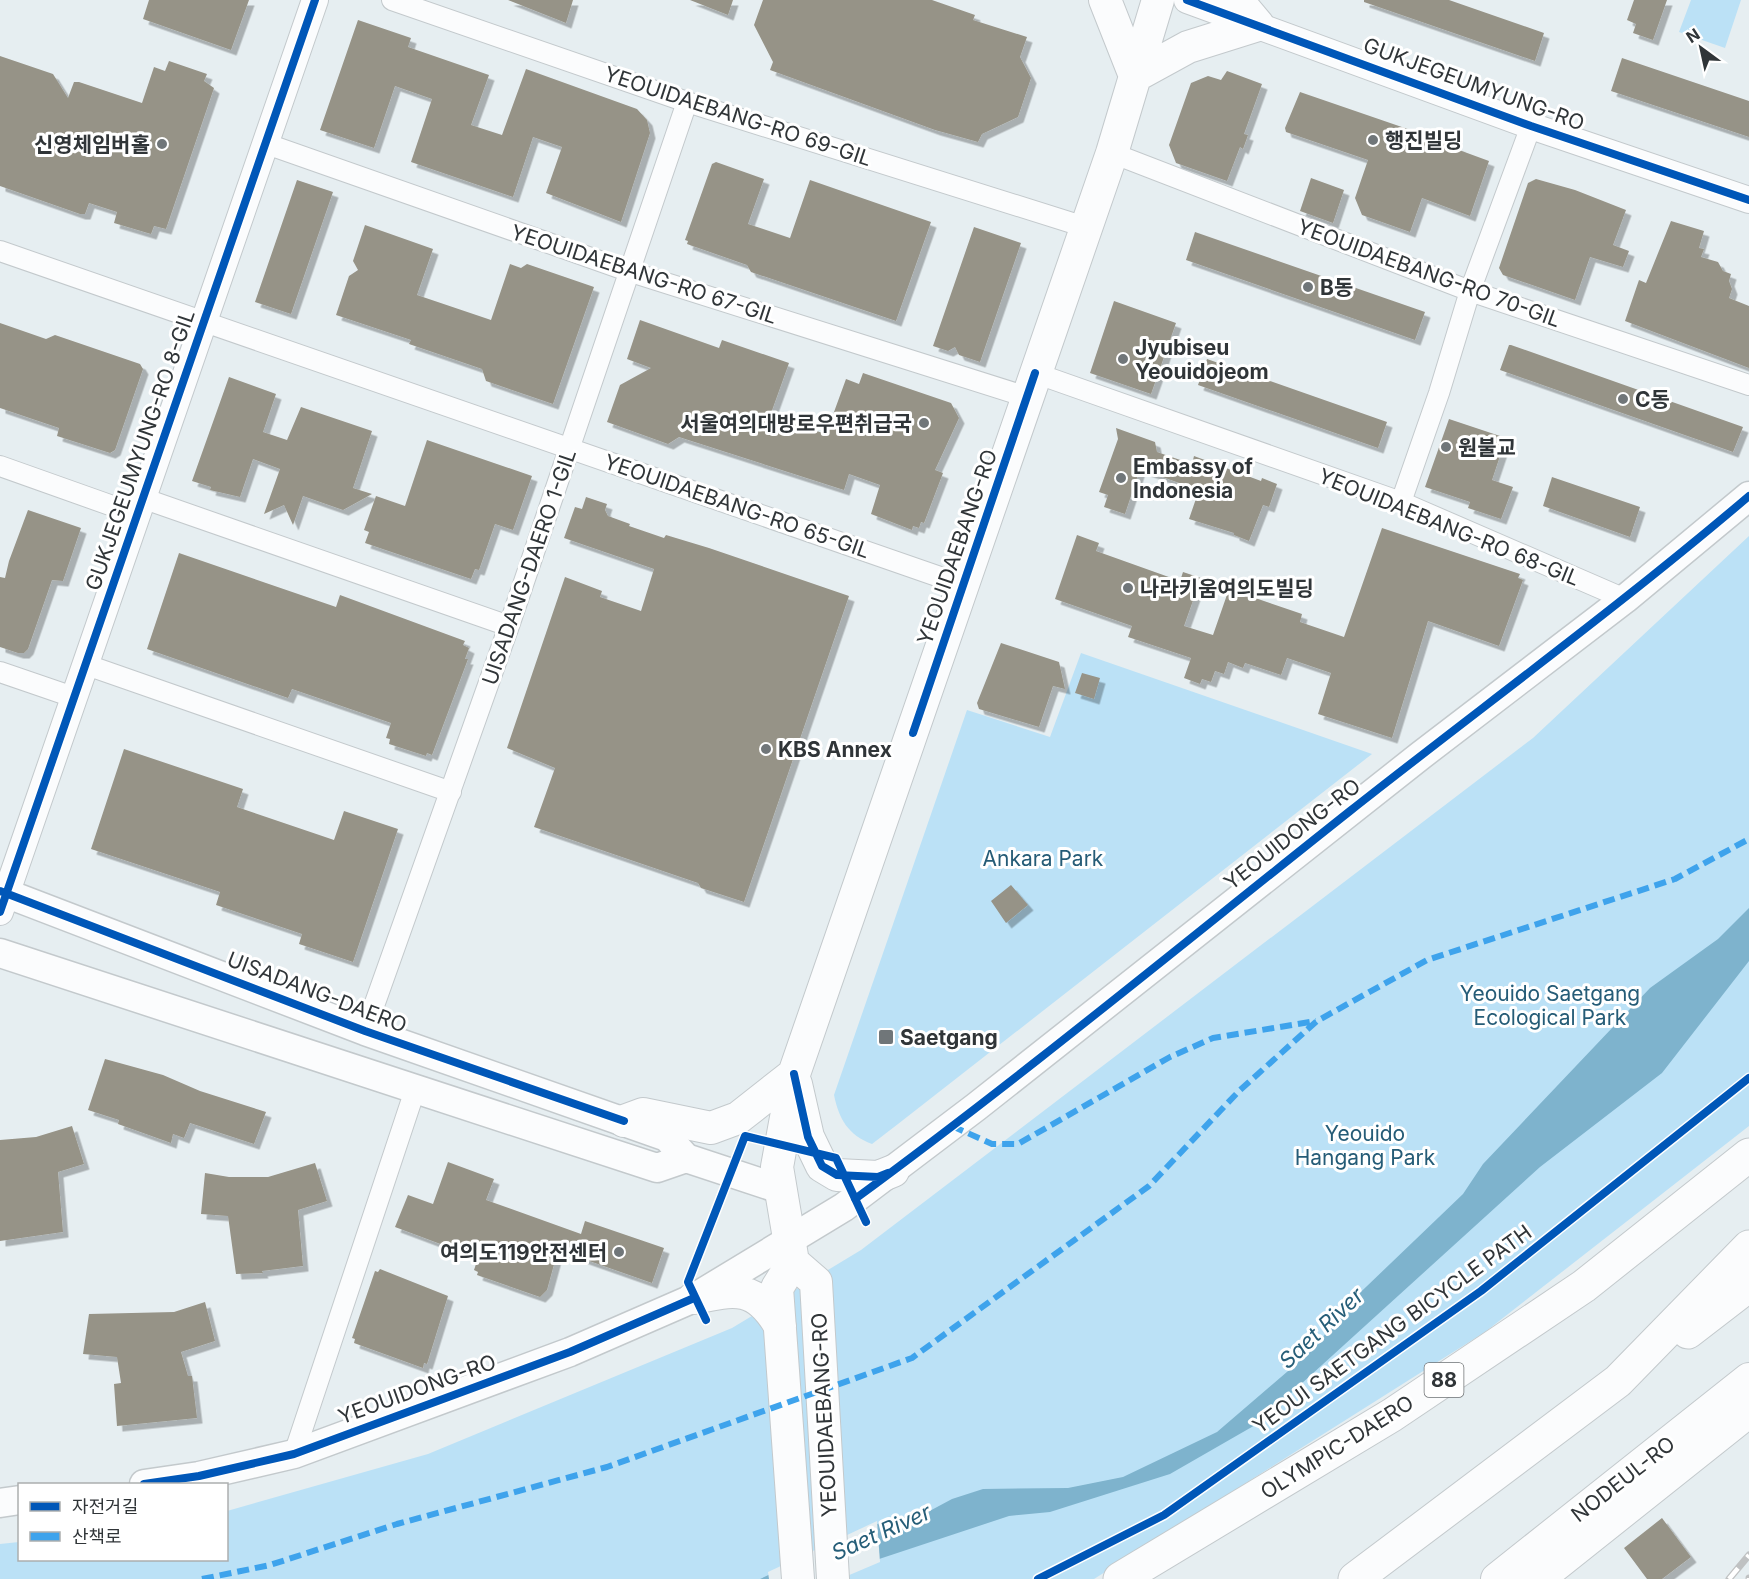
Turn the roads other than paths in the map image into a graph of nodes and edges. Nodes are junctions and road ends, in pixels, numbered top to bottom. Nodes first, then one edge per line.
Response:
1 (315, 0) edge
2 (392, 0) edge
3 (1105, 0) edge
4 (1158, 0) edge
5 (1187, 0) edge
6 (1237, 0) edge
7 (1258, 25) junction
8 (1135, 76) junction
9 (687, 102) junction
10 (1531, 126) junction
11 (264, 142) junction
12 (1112, 153) junction
13 (1749, 200) edge
14 (1085, 227) junction
15 (0, 251) edge
16 (631, 272) junction
17 (1470, 291) junction
18 (204, 321) junction
19 (1031, 385) junction
20 (1749, 385) edge
21 (570, 448) junction
22 (0, 466) edge
23 (1749, 496) edge
24 (1401, 502) junction
25 (141, 507) junction
26 (963, 585) junction
27 (1625, 599) junction
28 (509, 626) junction
29 (84, 664) junction
30 (0, 672) edge
31 (73, 697) junction
32 (451, 792) junction
33 (2, 898) edge
34 (0, 953) edge
35 (365, 1031) junction
36 (794, 1074) junction
37 (415, 1090) junction
38 (624, 1121) junction
39 (1749, 1155) edge
40 (686, 1158) junction
41 (893, 1171) junction
42 (780, 1189) junction
43 (1749, 1247) edge
44 (790, 1251) junction
45 (1749, 1285) edge
46 (694, 1298) junction
47 (776, 1315) junction
48 (1749, 1379) edge
49 (1618, 1381) junction
50 (1749, 1411) edge
51 (294, 1454) junction
52 (156, 1483) edge
53 (18, 1500) edge
54 (0, 1503) edge
55 (798, 1579) edge
56 (833, 1579) edge
57 (1120, 1579) edge
58 (1354, 1579) edge
59 (1497, 1579) edge
60 (1538, 1579) edge

1 - 11 street, GUKJEGEUMYUNG-RO 8-GIL
2 - 9 street, YEOUIDAEBANG-RO 69-GIL
3 - 8 main road
4 - 8 main road, YEOUIDAEBANG-RO
5 - 7 street, GUKJEGEUMYUNG-RO
6 - 7 main road
7 - 8 main road
7 - 10 street, GUKJEGEUMYUNG-RO
8 - 12 main road, YEOUIDAEBANG-RO
9 - 14 street, YEOUIDAEBANG-RO 69-GIL
9 - 16 street, UISADANG-DAERO 1-GIL
10 - 13 street, GUKJEGEUMYUNG-RO
10 - 17 street, GUKJEGEUMYUNG-RO
11 - 16 street, YEOUIDAEBANG-RO 67-GIL
11 - 18 street, GUKJEGEUMYUNG-RO 8-GIL
12 - 14 main road, YEOUIDAEBANG-RO
12 - 17 street, YEOUIDAEBANG-RO 70-GIL
14 - 19 main road, YEOUIDAEBANG-RO
15 - 18 street, YEOUIDAEBANG-RO 65-GIL
16 - 19 street, YEOUIDAEBANG-RO 67-GIL
16 - 21 street, UISADANG-DAERO 1-GIL
17 - 20 street, YEOUIDAEBANG-RO 70-GIL
17 - 24 street, GUKJEGEUMYUNG-RO
18 - 21 street, YEOUIDAEBANG-RO 65-GIL
18 - 25 street, GUKJEGEUMYUNG-RO 8-GIL
19 - 24 street, YEOUIDAEBANG-RO 68-GIL
19 - 26 main road, YEOUIDAEBANG-RO
21 - 26 street, YEOUIDAEBANG-RO 65-GIL
21 - 28 street, UISADANG-DAERO 1-GIL
22 - 25 street, GUKJEGEUMYUNG-RO 8-GIL
23 - 27 main road, YEOUIDONG-RO
24 - 27 street, YEOUIDAEBANG-RO 68-GIL
25 - 28 street, GUKJEGEUMYUNG-RO 8-GIL
25 - 29 street, GUKJEGEUMYUNG-RO 8-GIL
26 - 36 main road, YEOUIDAEBANG-RO
27 - 41 main road, YEOUIDONG-RO
28 - 32 street, UISADANG-DAERO 1-GIL
29 - 31 street, GUKJEGEUMYUNG-RO 8-GIL
29 - 32 street
30 - 31 street
31 - 33 street, GUKJEGEUMYUNG-RO 8-GIL
32 - 35 street, UISADANG-DAERO 1-GIL
33 - 35 main road, UISADANG-DAERO
34 - 37 main road
35 - 38 main road, UISADANG-DAERO
36 - 38 main road
36 - 41 main road
36 - 42 main road, YEOUIDAEBANG-RO
37 - 40 main road
37 - 51 street
38 - 40 main road, UISADANG-DAERO
39 - 57 highway, OLYMPIC-DAERO / 88
40 - 42 main road, UISADANG-DAERO
41 - 44 main road, YEOUIDONG-RO
42 - 44 main road, YEOUIDAEBANG-RO
43 - 49 highway
44 - 46 main road, YEOUIDONG-RO
44 - 47 main road, YEOUIDAEBANG-RO
44 - 56 main road, YEOUIDAEBANG-RO
45 - 49 highway
46 - 47 main road
46 - 51 main road, YEOUIDONG-RO
47 - 55 main road, YEOUIDAEBANG-RO
48 - 59 main road, NODEUL-RO
49 - 58 highway
50 - 60 main road, NODEUL-RO
51 - 52 main road, YEOUIDONG-RO
53 - 54 main road

